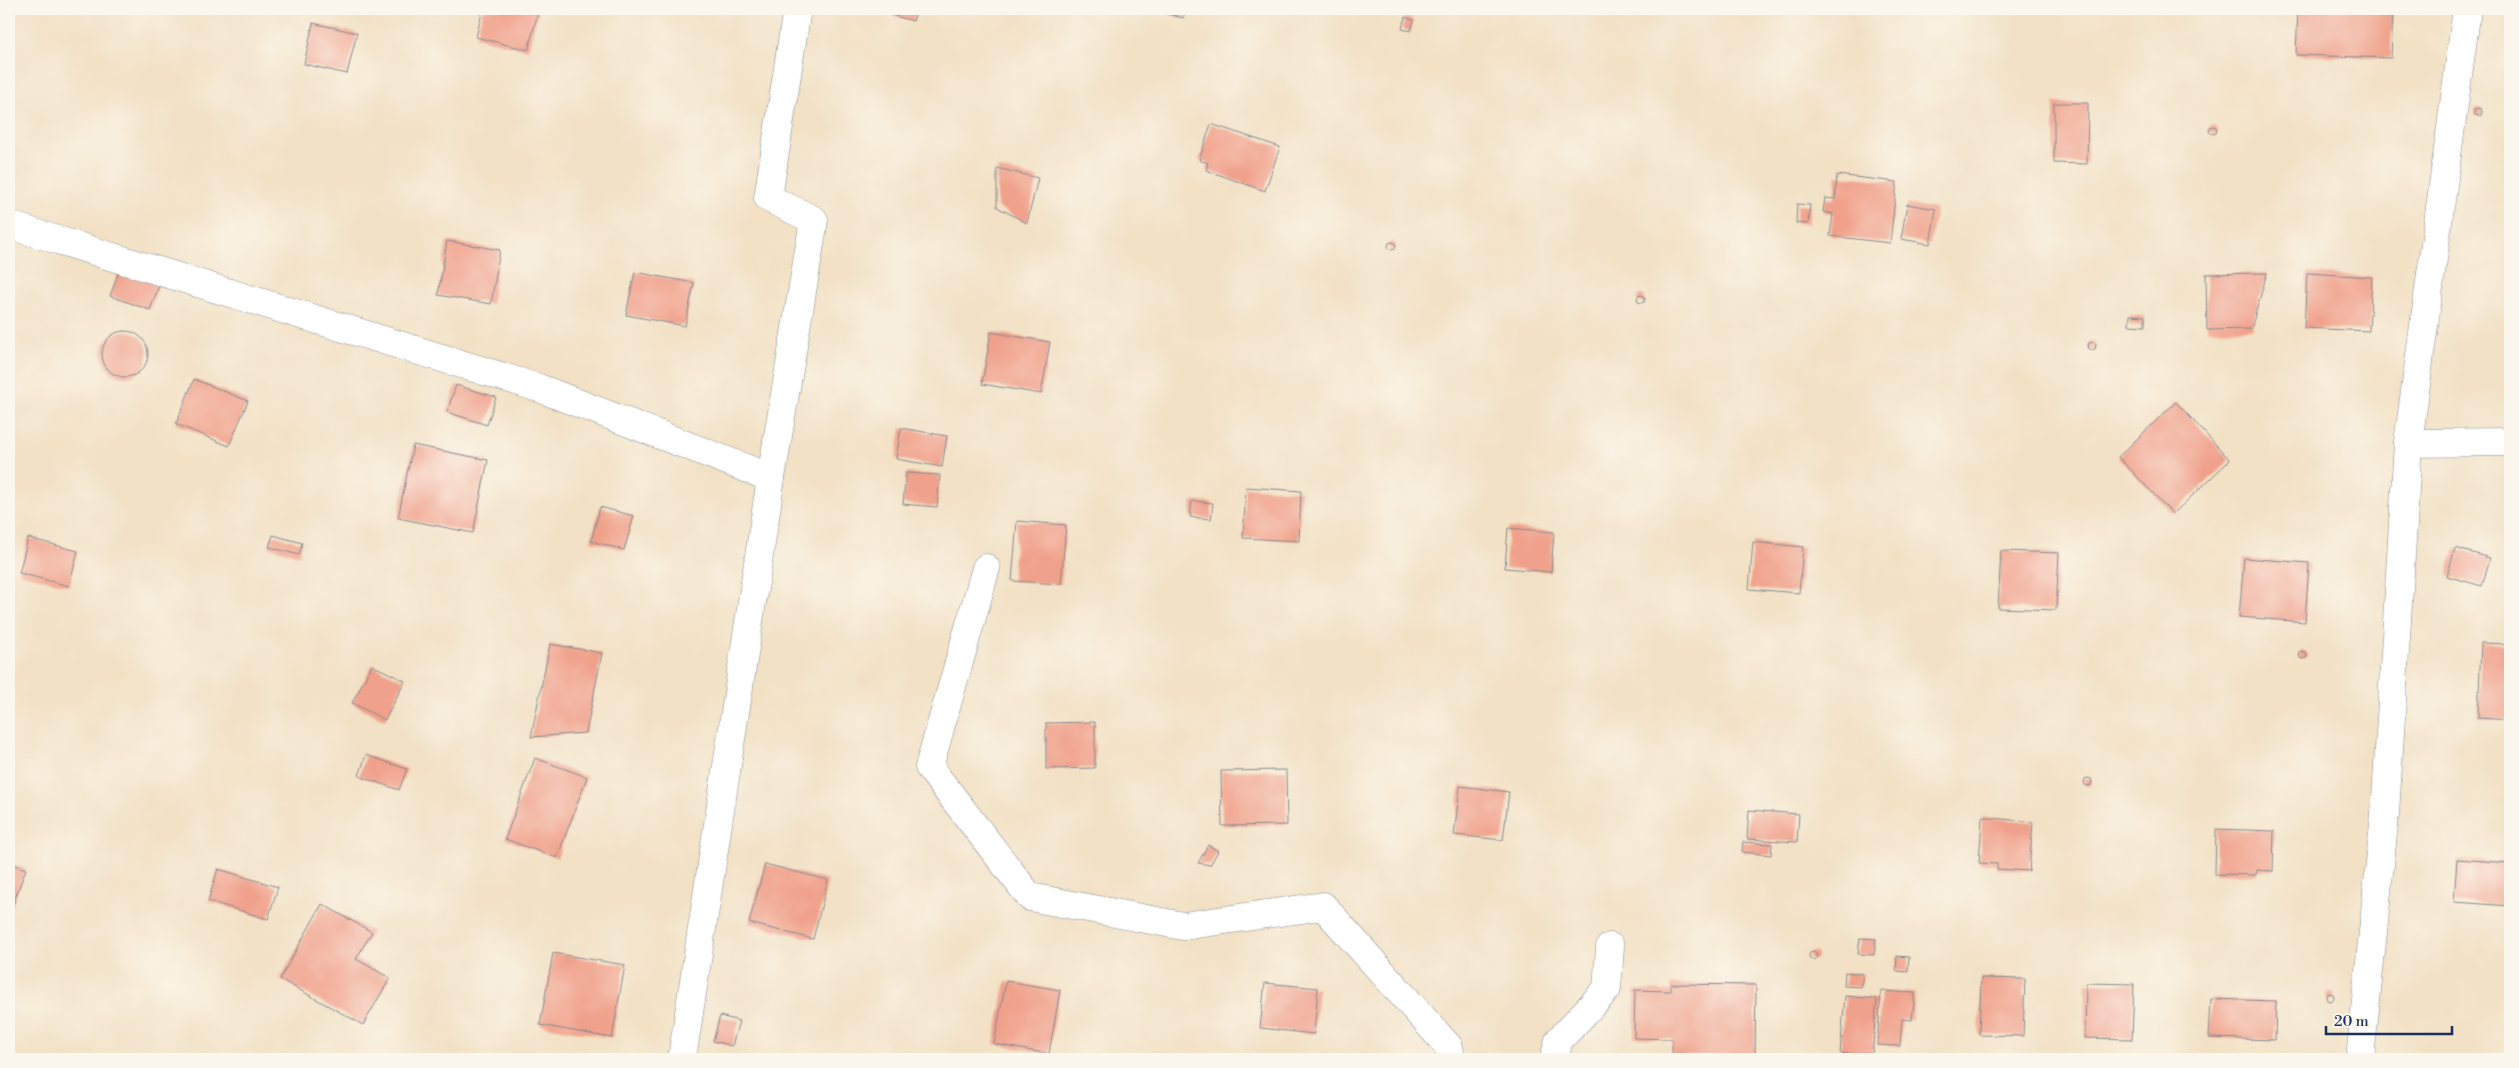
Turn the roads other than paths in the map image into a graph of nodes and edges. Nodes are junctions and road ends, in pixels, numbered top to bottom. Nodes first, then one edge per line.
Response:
1 (797, 9) edge
2 (2468, 9) edge
3 (9, 225) edge
4 (2510, 442) edge
5 (2408, 443) junction
6 (771, 478) junction
7 (986, 568) dead end
8 (1610, 947) dead end
9 (682, 1059) edge
10 (1451, 1059) edge
11 (1554, 1059) edge
12 (2360, 1059) edge

1 - 6 street
2 - 5 street
3 - 6 street
4 - 5 street
5 - 12 street
6 - 9 street
7 - 10 street
8 - 11 street

